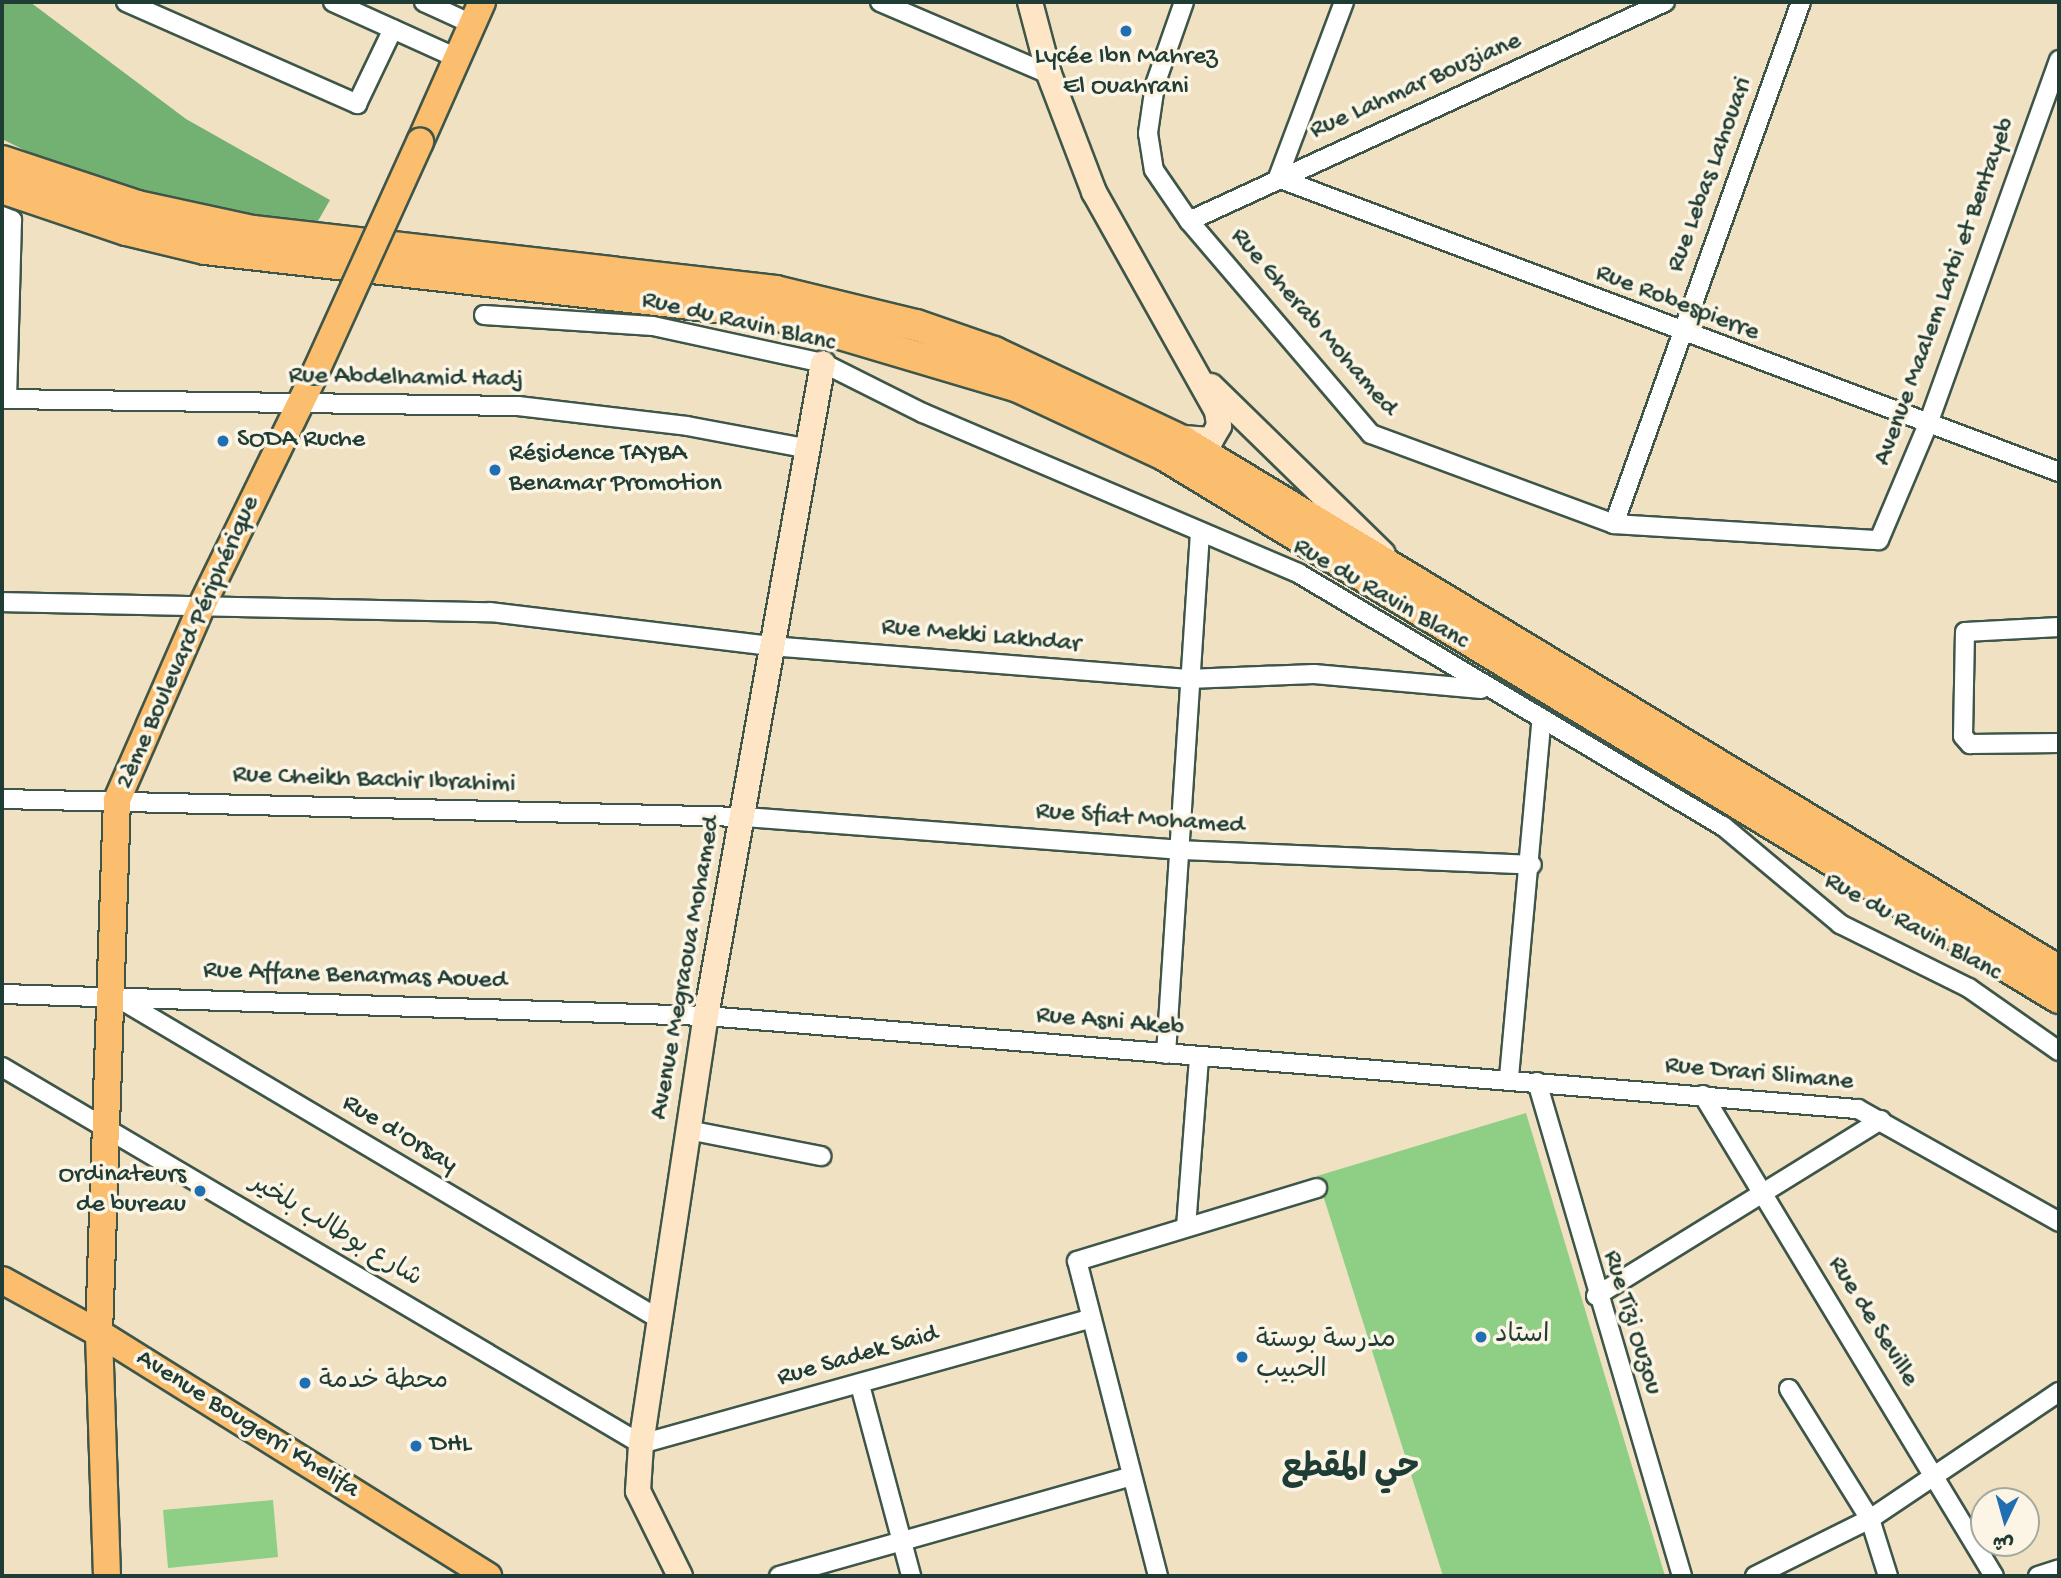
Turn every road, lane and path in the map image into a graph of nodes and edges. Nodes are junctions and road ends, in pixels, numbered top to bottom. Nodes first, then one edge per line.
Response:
1 (126, 2) edge
2 (333, 2) edge
3 (424, 2) edge
4 (880, 2) edge
5 (1030, 2) edge
6 (1184, 2) edge
7 (1344, 2) edge
8 (1665, 2) edge
9 (1801, 2) edge
10 (477, 13) edge
11 (393, 29) junction
12 (457, 58) junction
13 (2059, 60) edge
14 (1049, 74) junction
15 (2, 161) edge
16 (1278, 178) junction
17 (2, 188) edge
18 (2, 216) edge
19 (1189, 221) junction
20 (484, 315) dead end
21 (1682, 335) junction
22 (823, 363) junction
23 (1203, 378) junction
24 (4, 399) edge
25 (300, 403) junction
26 (1928, 424) junction
27 (1169, 434) junction
28 (805, 448) junction
29 (2059, 472) edge
30 (1614, 524) junction
31 (1200, 532) junction
32 (1879, 540) joint
33 (1407, 577) junction
34 (2, 602) edge
35 (202, 604) junction
36 (2059, 627) edge
37 (770, 646) junction
38 (1188, 679) junction
39 (1488, 690) junction
40 (1541, 722) junction
41 (2059, 743) edge
42 (2, 799) edge
43 (117, 800) junction
44 (744, 817) junction
45 (1180, 850) junction
46 (1532, 865) junction
47 (2059, 971) edge
48 (2, 994) edge
49 (111, 994) junction
50 (2059, 998) edge
51 (706, 1016) junction
52 (2059, 1051) edge
53 (1166, 1054) junction
54 (1199, 1057) junction
55 (2, 1067) edge
56 (1509, 1077) junction
57 (1537, 1082) junction
58 (1703, 1095) junction
59 (1881, 1120) junction
60 (108, 1128) junction
61 (688, 1130) junction
62 (821, 1156) dead end
63 (1317, 1188) dead end
64 (1762, 1195) junction
65 (2059, 1222) edge
66 (1186, 1227) junction
67 (2, 1280) edge
68 (1595, 1296) junction
69 (1088, 1319) junction
70 (661, 1320) junction
71 (99, 1333) junction
72 (860, 1385) junction
73 (1789, 1389) dead end
74 (2059, 1392) edge
75 (642, 1444) junction
76 (1938, 1477) junction
77 (1130, 1478) junction
78 (1870, 1520) junction
79 (901, 1540) junction
80 (2059, 1569) edge
81 (107, 1576) edge
82 (488, 1576) edge
83 (680, 1576) edge
84 (779, 1576) edge
85 (911, 1576) edge
86 (1158, 1576) edge
87 (1682, 1576) edge
88 (1755, 1576) edge
89 (1888, 1576) edge
90 (1994, 1576) edge
91 (2038, 1576) edge

1 - 11 street
2 - 11 street
3 - 10 street
4 - 14 street
5 - 14 street
6 - 19 street, Rue Gherab Mohamed
7 - 16 street
8 - 16 street, Rue Lahmar Bouziane
9 - 21 street, Rue Lebas Lahouari
10 - 12 main road, 2ème Boulevard Périphérique
11 - 12 street
12 - 25 main road, 2ème Boulevard Périphérique, bridge
13 - 26 street, Avenue Maalem Larbi et Bentayeb
14 - 23 street
15 - 27 highway
16 - 19 street, Rue Lahmar Bouziane
16 - 21 street, Rue Robespierre
17 - 50 highway
18 - 24 street
19 - 30 street, Rue Gherab Mohamed
20 - 22 street, Rue du Ravin Blanc
21 - 26 street, Rue Robespierre
21 - 30 street, Rue Lebas Lahouari
22 - 28 street, Avenue Megraoua Mohamed
22 - 31 street, Rue du Ravin Blanc
23 - 27 street
23 - 33 street
24 - 25 street, Rue Abdelhamid Hadj
25 - 28 street, Rue Abdelhamid Hadj
25 - 35 main road, 2ème Boulevard Périphérique
26 - 29 street, Rue Robespierre
26 - 32 street, Avenue Maalem Larbi et Bentayeb
27 - 33 highway
28 - 37 street, Avenue Megraoua Mohamed
30 - 32 street, Rue Gherab Mohamed
31 - 38 street
31 - 39 street, Rue du Ravin Blanc
33 - 47 highway
34 - 35 street, Rue Mekki Lakhdar
35 - 37 street, Rue Mekki Lakhdar
35 - 43 main road, 2ème Boulevard Périphérique
36 - 41 street
37 - 38 street, Rue Mekki Lakhdar
37 - 44 street, Avenue Megraoua Mohamed
38 - 39 street, Rue Mekki Lakhdar
38 - 45 street
39 - 40 street, Rue du Ravin Blanc
40 - 46 street
40 - 52 street, Rue du Ravin Blanc
42 - 43 street, Rue Cheikh Bachir Ibrahimi
43 - 44 street, Rue Cheikh Bachir Ibrahimi
43 - 49 main road, 2ème Boulevard Périphérique
44 - 45 street, Rue Sfiat Mohamed
44 - 51 street, Avenue Megraoua Mohamed
45 - 46 street, Rue Sfiat Mohamed
45 - 53 street
46 - 56 street
48 - 49 street, Rue Affane Benarmas Aoued
49 - 51 street, Rue Affane Benarmas Aoued
49 - 60 main road, 2ème Boulevard Périphérique
49 - 70 street, Rue d'Orsay
51 - 53 street, Rue Asni Akeb
51 - 61 street, Avenue Megraoua Mohamed
53 - 54 street, Rue Asni Akeb
54 - 56 street, Rue Asni Akeb
54 - 66 street
55 - 60 street, شارع بوطالب بلخير
56 - 57 street, Rue Drari Slimane
57 - 58 street, Rue Drari Slimane
57 - 68 street, Rue Tizi Ouzou
58 - 59 street, Rue Drari Slimane
58 - 64 street, Rue de Seville
59 - 64 street
59 - 65 street, Rue Drari Slimane
60 - 71 main road, 2ème Boulevard Périphérique
60 - 75 street, شارع بوطالب بلخير
61 - 62 street
61 - 70 street, Avenue Megraoua Mohamed
63 - 66 street
64 - 68 street
64 - 76 street, Rue de Seville
66 - 69 street
67 - 71 main road, Avenue Bougerri Khelifa
68 - 87 street, Rue Tizi Ouzou
69 - 72 street, Rue Sadek Said
69 - 77 street
70 - 75 street, Avenue Megraoua Mohamed
71 - 81 main road, 2ème Boulevard Périphérique
71 - 82 main road, Avenue Bougerri Khelifa
72 - 75 street, Rue Sadek Said
72 - 79 street
73 - 78 street
74 - 76 street
75 - 83 street, Avenue Megraoua Mohamed
76 - 78 street
76 - 90 street, Rue de Seville
77 - 79 street
77 - 86 street
78 - 88 street
78 - 89 street
79 - 84 street
79 - 85 street
80 - 91 street

